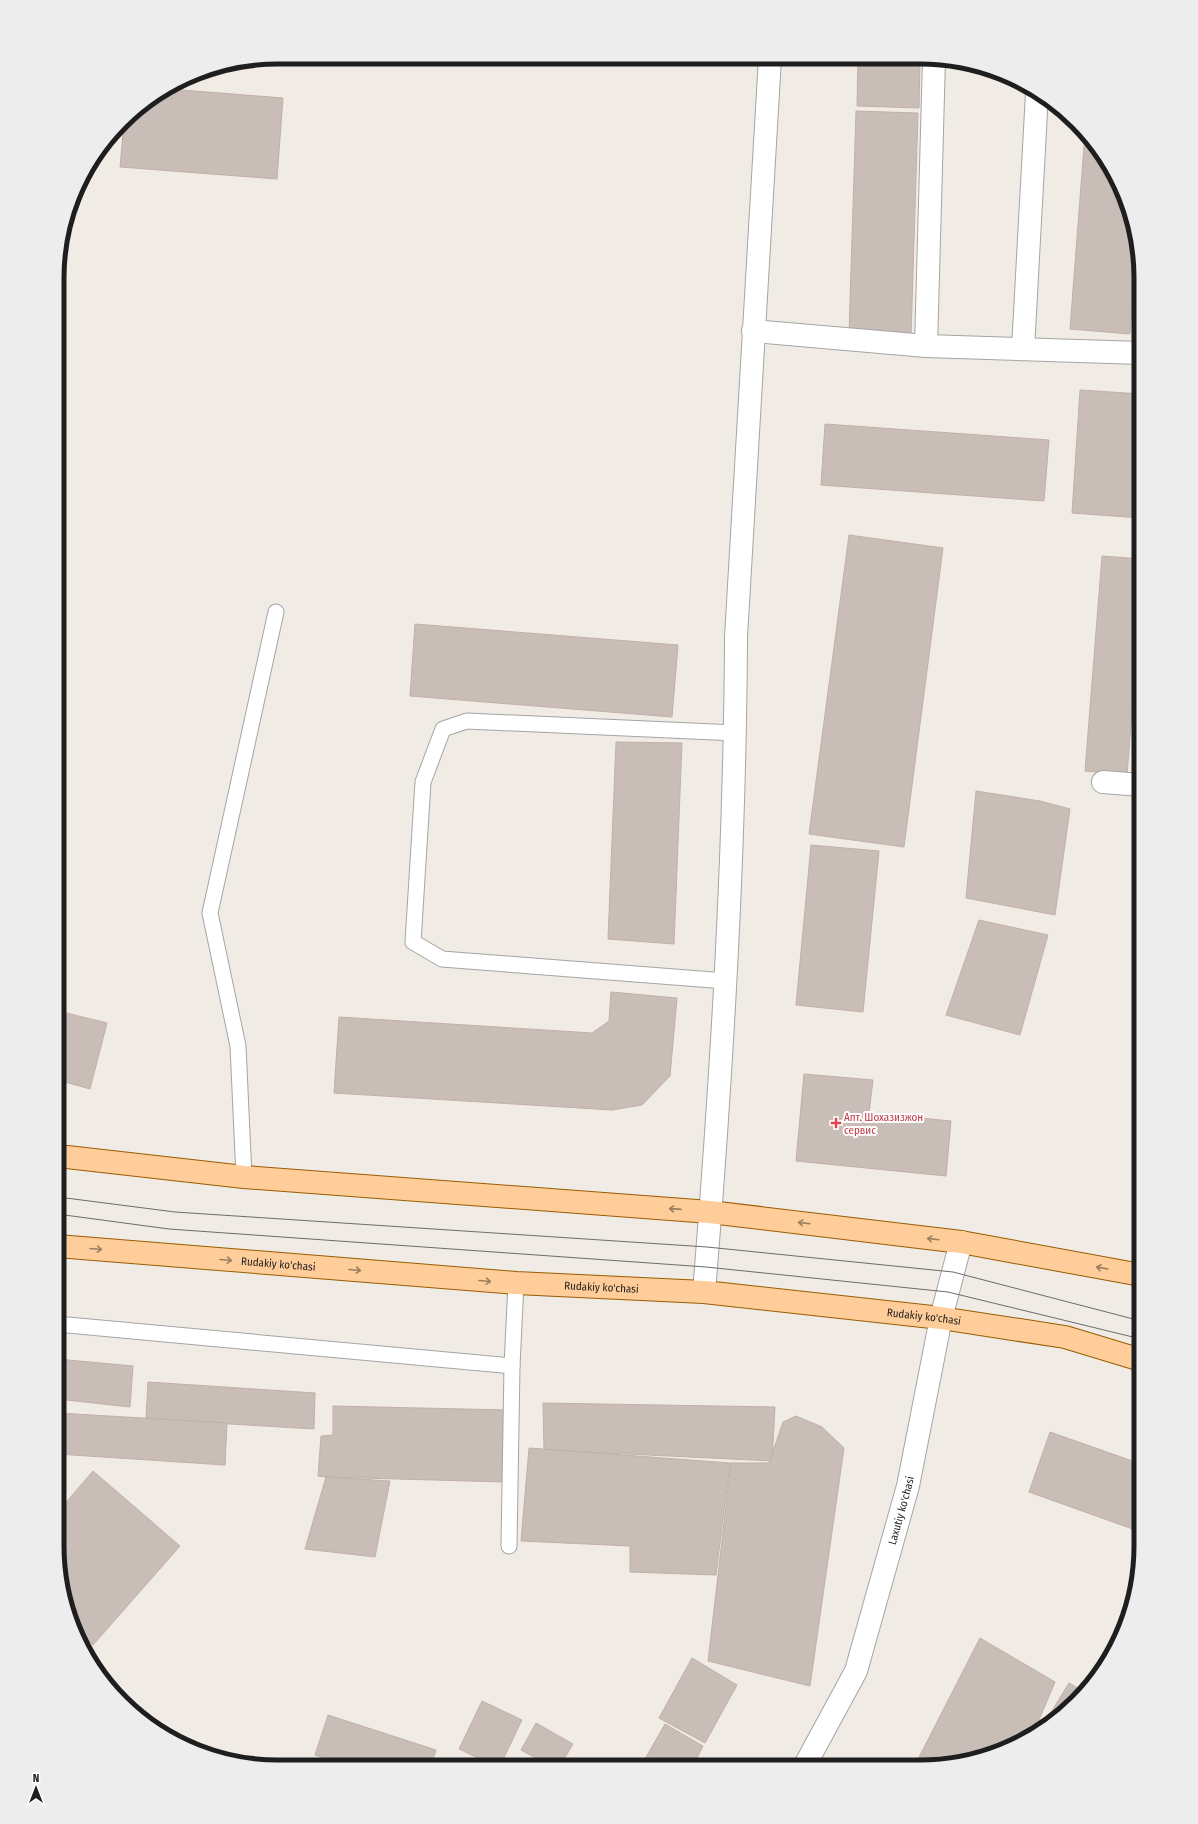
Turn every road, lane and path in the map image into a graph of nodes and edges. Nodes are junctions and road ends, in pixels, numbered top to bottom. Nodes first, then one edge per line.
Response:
1 (770, 64) edge
2 (934, 64) edge
3 (1037, 99) edge
4 (753, 332) junction
5 (926, 346) junction
6 (1023, 349) junction
7 (1134, 353) edge
8 (276, 612) dead end
9 (736, 733) junction
10 (1103, 782) dead end
11 (1134, 784) edge
12 (726, 981) junction
13 (64, 1157) edge
14 (244, 1177) junction
15 (710, 1212) junction
16 (961, 1242) junction
17 (64, 1247) edge
18 (1134, 1274) edge
19 (516, 1283) junction
20 (704, 1292) junction
21 (942, 1318) junction
22 (64, 1325) edge
23 (1134, 1358) edge
24 (512, 1366) junction
25 (509, 1546) dead end
26 (808, 1760) edge

1 - 4 street
2 - 5 street
3 - 6 street
4 - 5 street
4 - 9 street
5 - 6 street
6 - 7 street
8 - 14 lane
9 - 12 street
9 - 12 lane
10 - 11 street
12 - 15 street
13 - 14 main road
15 -> 14 main road
16 -> 15 main road
15 - 20 street
18 -> 16 main road
16 - 21 street, Laxutiy ko'chasi
17 -> 19 main road, Rudakiy ko'chasi
19 - 20 main road, Rudakiy ko'chasi
19 - 24 lane
20 - 21 main road, Rudakiy ko'chasi
21 - 23 main road, Rudakiy ko'chasi
21 - 26 street, Laxutiy ko'chasi
22 - 24 lane
24 - 25 lane

